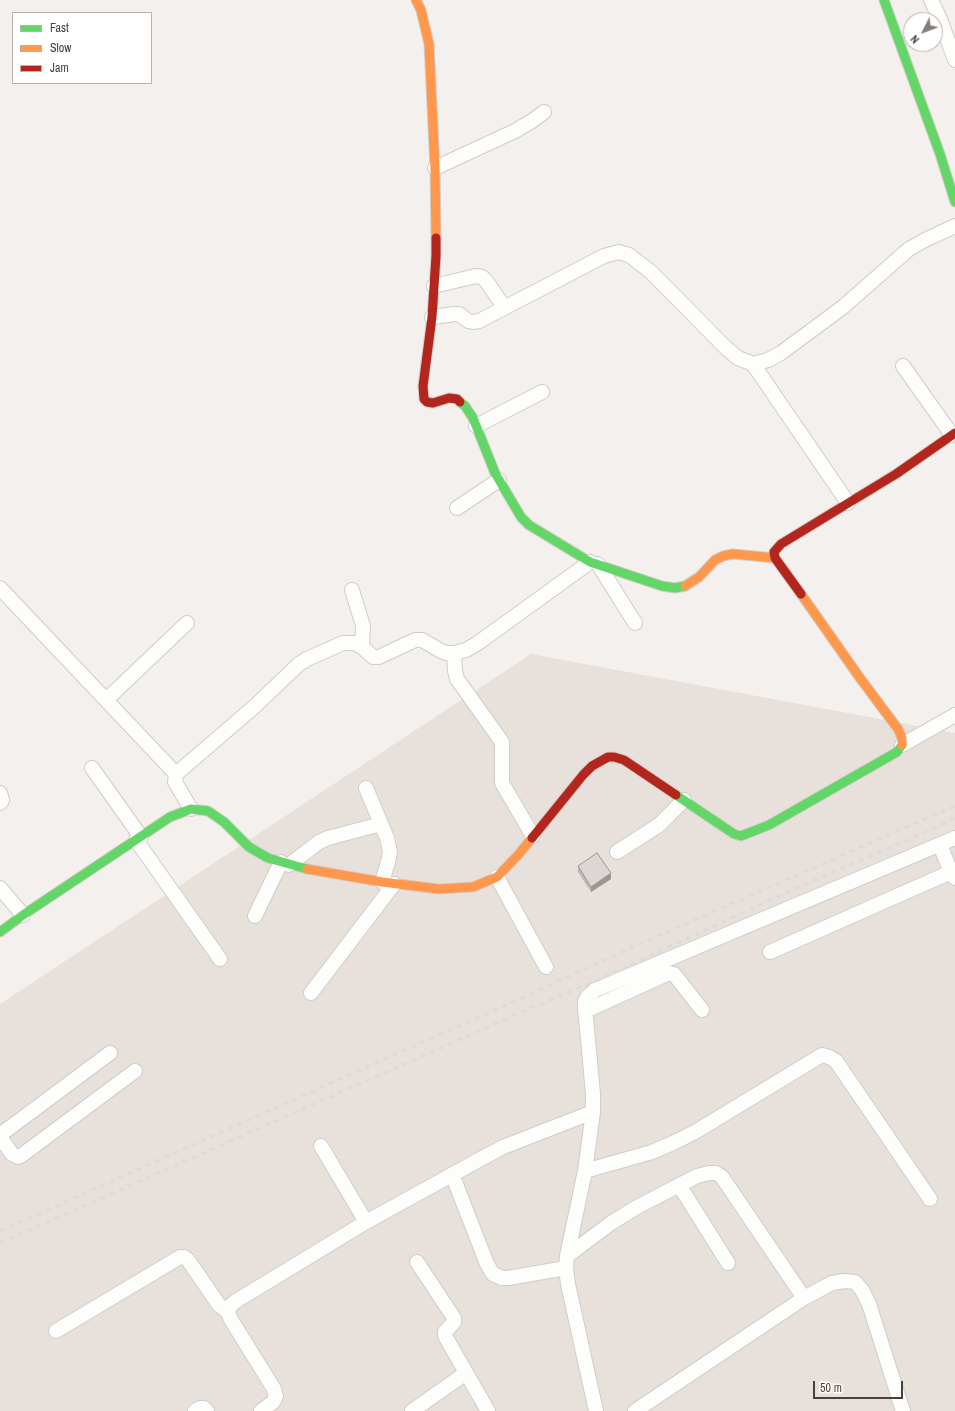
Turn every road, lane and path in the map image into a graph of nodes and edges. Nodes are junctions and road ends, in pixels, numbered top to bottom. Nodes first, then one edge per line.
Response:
1 (416, 0) edge
2 (884, 0) edge
3 (931, 0) edge
4 (955, 60) edge
5 (544, 112) dead end
6 (435, 168) junction
7 (955, 202) edge
8 (955, 226) edge
9 (434, 286) junction
10 (504, 307) junction
11 (432, 317) junction
12 (753, 364) junction
13 (903, 366) dead end
14 (542, 392) dead end
15 (476, 426) junction
16 (954, 434) edge
17 (499, 480) junction
18 (848, 503) junction
19 (457, 508) dead end
20 (775, 558) junction
21 (594, 563) junction
22 (0, 588) edge
23 (352, 590) dead end
24 (187, 623) dead end
25 (635, 623) dead end
26 (362, 647) junction
27 (454, 653) junction
28 (106, 700) junction
29 (955, 715) edge
30 (902, 745) junction
31 (92, 768) dead end
32 (176, 774) junction
33 (366, 788) dead end
34 (0, 793) edge
35 (684, 800) junction
36 (0, 803) edge
37 (191, 809) junction
38 (381, 824) junction
39 (533, 836) junction
40 (138, 838) junction
41 (955, 838) edge
42 (940, 845) junction
43 (616, 852) dead end
44 (285, 863) junction
45 (953, 875) edge
46 (497, 877) junction
47 (388, 883) junction
48 (0, 888) edge
49 (22, 915) junction
50 (255, 916) dead end
51 (0, 932) edge
52 (770, 952) dead end
53 (220, 959) dead end
54 (546, 967) dead end
55 (311, 993) dead end
56 (585, 1006) junction
57 (702, 1010) dead end
58 (110, 1052) dead end
59 (135, 1071) dead end
60 (593, 1112) junction
61 (0, 1136) edge
62 (321, 1146) dead end
63 (585, 1171) junction
64 (452, 1174) junction
65 (679, 1186) junction
66 (930, 1199) dead end
67 (366, 1222) junction
68 (417, 1262) dead end
69 (566, 1262) junction
70 (728, 1263) dead end
71 (804, 1298) junction
72 (228, 1312) junction
73 (56, 1331) dead end
74 (466, 1373) junction
75 (195, 1411) edge
76 (208, 1411) edge
77 (261, 1411) edge
78 (412, 1411) edge
79 (488, 1411) edge
80 (596, 1411) edge
81 (635, 1411) edge
82 (903, 1411) edge

1 - 6 street
2 - 7 street
3 - 4 street
5 - 6 street
6 - 9 street
8 - 12 street
9 - 10 street
9 - 11 street
10 - 11 street
10 - 12 street
11 - 15 street
12 - 18 street
13 - 16 street
14 - 15 street
15 - 17 street
16 - 18 street
17 - 19 street
17 - 21 street
18 - 20 street
20 - 21 street
20 - 30 street
21 - 25 street
21 - 27 street
22 - 28 street
23 - 26 street
24 - 28 street
26 - 27 street
26 - 32 street
27 - 39 street
28 - 32 street
29 - 30 street
30 - 35 street
31 - 40 street
32 - 37 street
33 - 38 street
34 - 36 street
35 - 39 street
35 - 43 street
37 - 40 street
37 - 44 street
38 - 44 street
38 - 47 street
39 - 46 street
40 - 49 street
40 - 53 street
41 - 42 street
42 - 45 street
42 - 56 street
44 - 47 street
44 - 50 street
45 - 52 street
46 - 47 street
46 - 54 street
47 - 55 street
48 - 49 street
49 - 51 street
56 - 57 street
56 - 60 street
58 - 61 street
59 - 61 street
60 - 63 street
60 - 64 street
62 - 67 street
63 - 66 street
63 - 69 street
64 - 67 street
64 - 69 street
65 - 69 street
65 - 70 street
65 - 71 street
67 - 72 street
68 - 74 street
69 - 80 street
71 - 81 street
71 - 82 street
72 - 73 street
72 - 77 street
74 - 78 street
74 - 79 street
75 - 76 street

